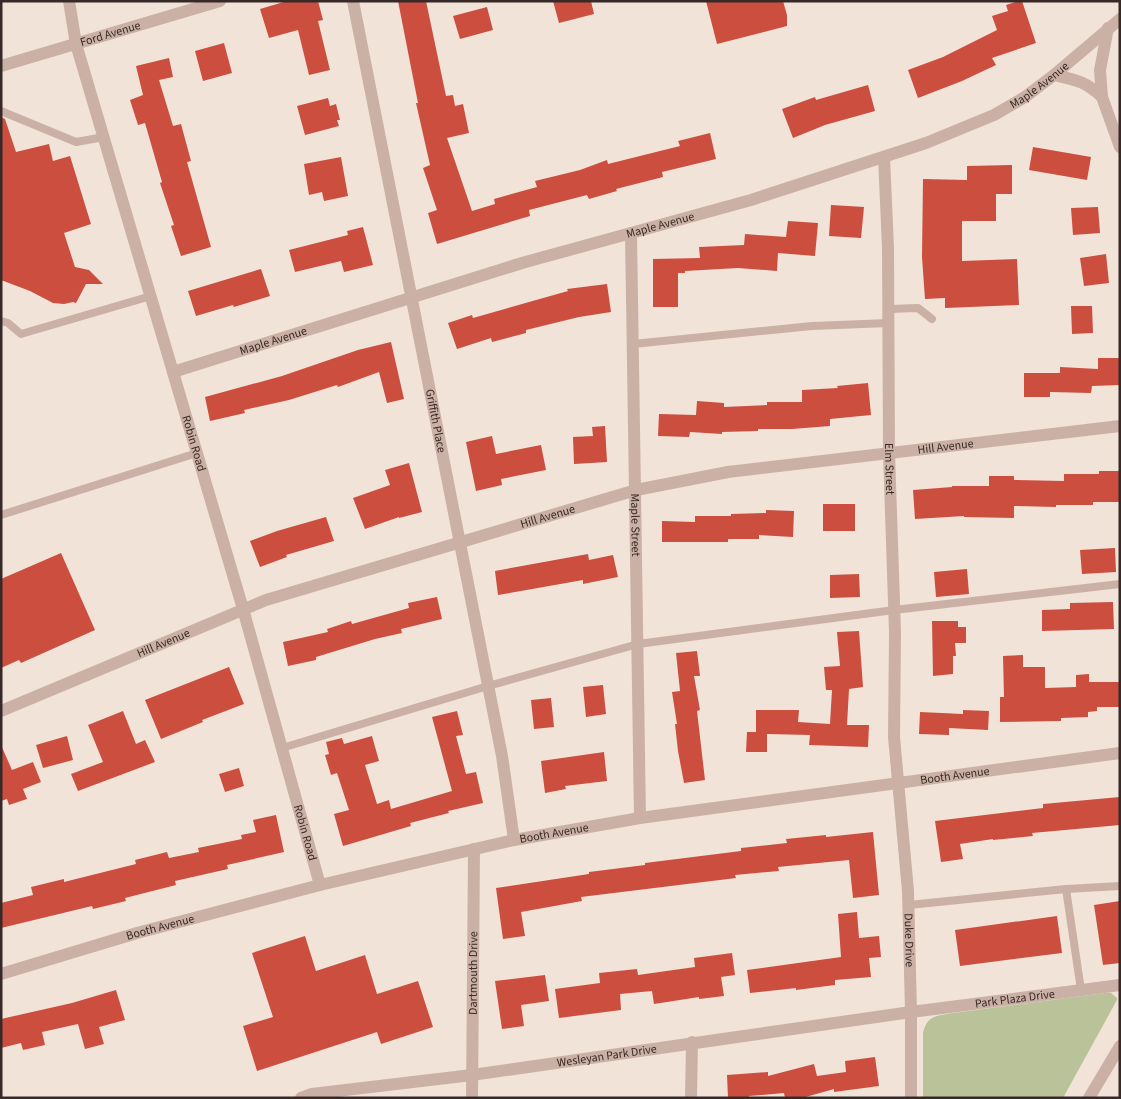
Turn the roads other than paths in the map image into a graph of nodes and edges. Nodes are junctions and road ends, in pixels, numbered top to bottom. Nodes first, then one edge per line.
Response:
1 (69, 1) edge
2 (220, 1) edge
3 (353, 1) edge
4 (1120, 20) edge
5 (1108, 28) junction
6 (76, 44) junction
7 (1, 66) edge
8 (1054, 75) junction
9 (1102, 97) junction
10 (1, 111) edge
11 (104, 136) junction
12 (1120, 147) edge
13 (884, 156) junction
14 (631, 233) junction
15 (150, 296) junction
16 (412, 297) junction
17 (888, 308) junction
18 (932, 319) dead end
19 (1, 321) edge
20 (889, 323) junction
21 (633, 344) junction
22 (173, 372) junction
23 (1120, 426) edge
24 (197, 453) junction
25 (890, 453) junction
26 (636, 490) junction
27 (1, 515) edge
28 (459, 542) junction
29 (1120, 584) edge
30 (243, 610) junction
31 (894, 610) junction
32 (638, 644) junction
33 (488, 686) junction
34 (1, 711) edge
35 (282, 748) junction
36 (1120, 753) edge
37 (899, 783) junction
38 (640, 818) junction
39 (514, 840) junction
40 (474, 849) junction
41 (320, 885) junction
42 (1120, 886) edge
43 (1066, 889) junction
44 (909, 905) junction
45 (1, 974) edge
46 (1120, 985) edge
47 (1081, 990) junction
48 (911, 1012) junction
49 (692, 1042) junction
50 (1120, 1046) edge
51 (472, 1075) junction
52 (301, 1098) edge
53 (472, 1098) edge
54 (691, 1098) edge
55 (911, 1098) edge
56 (1089, 1098) edge

1 - 6 street, Robin Road
2 - 6 street, Ford Avenue
3 - 16 street, Griffith Place
4 - 5 street, Maple Avenue
5 - 8 street, Maple Avenue
5 - 9 street
6 - 7 street, Ford Avenue
6 - 11 street, Robin Road
8 - 9 street
8 - 13 street, Maple Avenue
9 - 12 street
10 - 11 lane
11 - 15 street, Robin Road
13 - 14 street, Maple Avenue
13 - 17 street, Elm Street
14 - 16 street, Maple Avenue
14 - 21 street, Maple Street
15 - 19 lane
15 - 22 street, Robin Road
16 - 22 street, Maple Avenue
16 - 28 street, Griffith Place
17 - 18 lane
17 - 20 street, Elm Street
20 - 21 lane
20 - 25 street, Elm Street
21 - 26 street, Maple Street
22 - 24 street, Robin Road
23 - 25 street, Hill Avenue
24 - 27 lane
24 - 30 street, Robin Road
25 - 26 street, Hill Avenue
25 - 31 street, Elm Street
26 - 28 street, Hill Avenue
26 - 32 street, Maple Street
28 - 30 street, Hill Avenue
28 - 33 street, Griffith Place
29 - 31 lane
30 - 34 street, Hill Avenue
30 - 35 street, Robin Road
31 - 32 lane
31 - 37 street, Elm Street
32 - 33 lane
32 - 38 street, Maple Street
33 - 35 lane
33 - 39 street, Griffith Place
35 - 41 street, Robin Road
36 - 37 street, Booth Avenue
37 - 38 street, Booth Avenue
37 - 44 street, Duke Drive
38 - 39 street, Booth Avenue
39 - 40 street, Booth Avenue
40 - 41 street, Booth Avenue
40 - 51 street, Dartmouth Drive
41 - 45 street, Booth Avenue
42 - 43 lane
43 - 44 lane
43 - 47 lane
44 - 48 street, Duke Drive
46 - 47 street, Park Plaza Drive
47 - 48 street, Park Plaza Drive
48 - 49 street, Wesleyan Park Drive
48 - 55 street, Duke Drive
49 - 51 street, Wesleyan Park Drive
49 - 54 street
50 - 56 street
51 - 52 street, Wesleyan Park Drive
51 - 53 street, Dartmouth Drive

